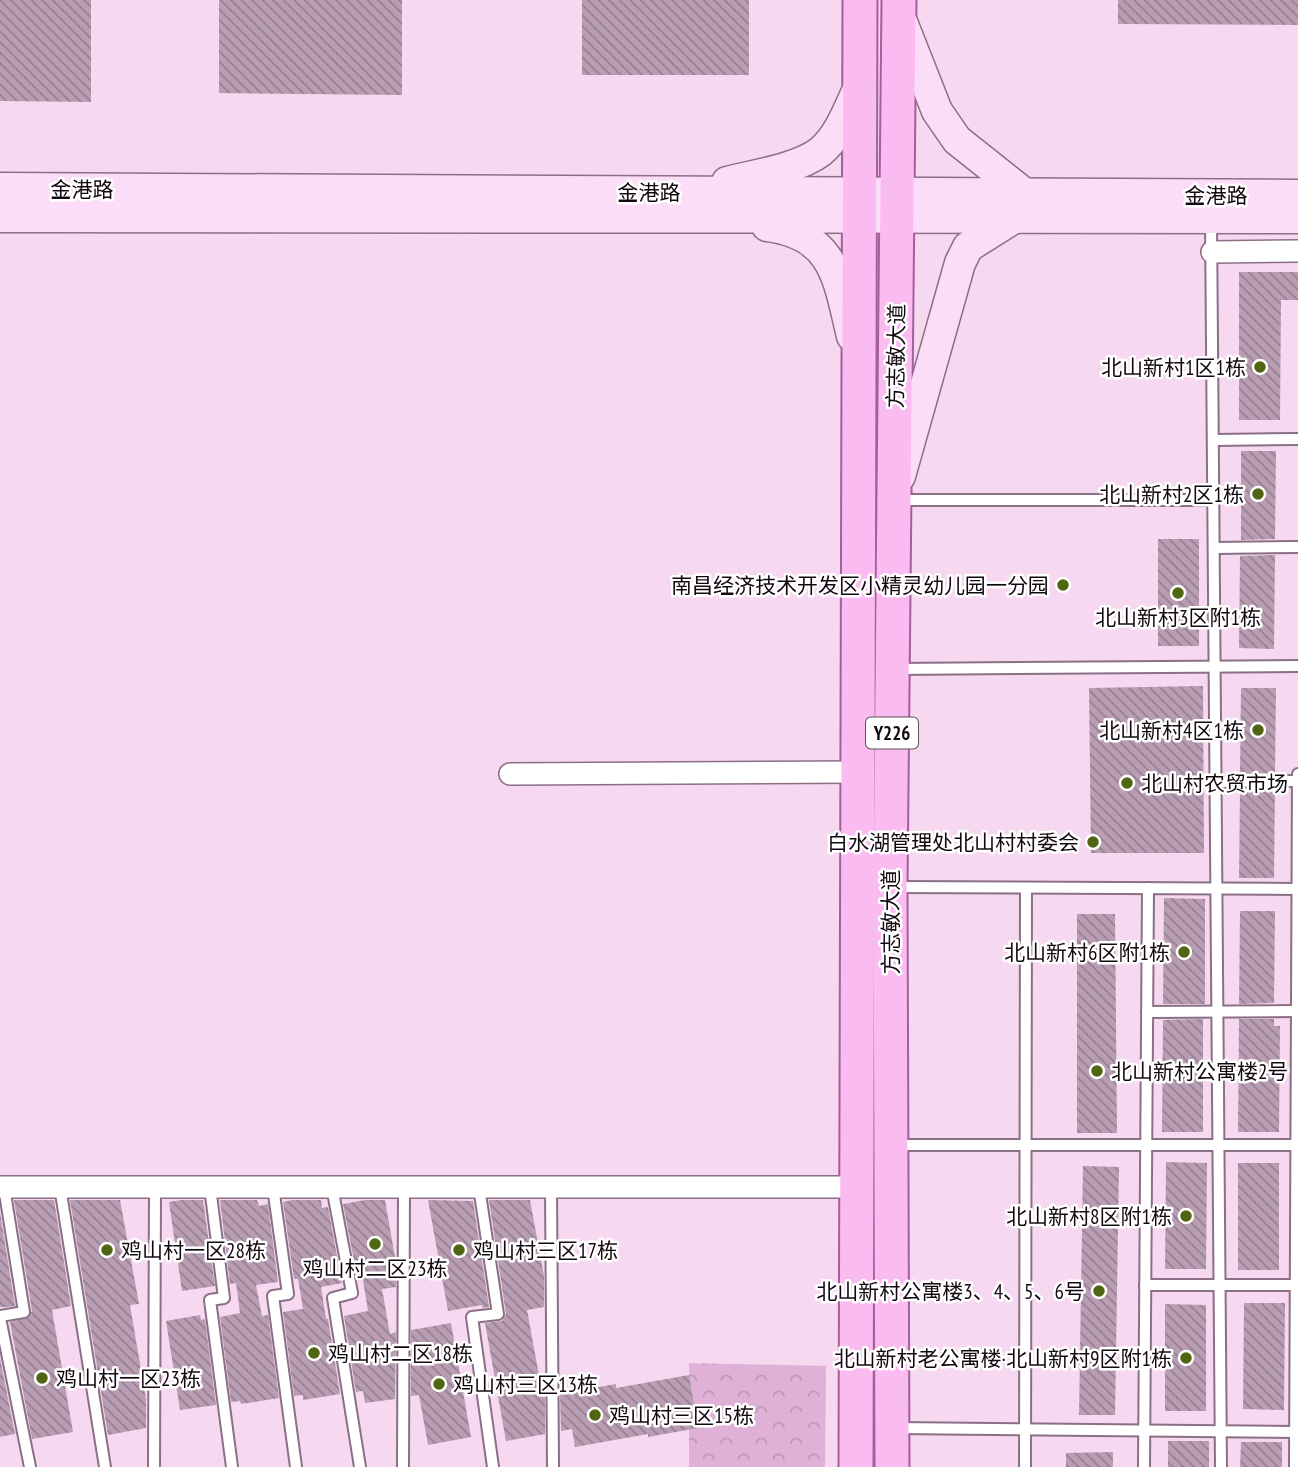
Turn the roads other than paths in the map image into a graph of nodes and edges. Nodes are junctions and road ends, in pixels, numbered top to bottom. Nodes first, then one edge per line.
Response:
1 (860, 0) edge
2 (898, 7) edge
3 (859, 87) junction
4 (0, 188) edge
5 (1298, 195) edge
6 (692, 204) junction
7 (859, 205) junction
8 (897, 206) junction
9 (1020, 206) junction
10 (1211, 206) junction
11 (0, 217) edge
12 (1298, 218) edge
13 (1298, 251) edge
14 (1212, 252) junction
15 (859, 367) junction
16 (1298, 439) edge
17 (1214, 440) junction
18 (894, 500) junction
19 (1215, 500) junction
20 (1298, 547) edge
21 (1215, 548) junction
22 (1217, 666) junction
23 (1298, 666) edge
24 (892, 669) junction
25 (858, 772) junction
26 (510, 774) dead end
27 (1298, 774) edge
28 (1298, 781) edge
29 (1217, 782) junction
30 (890, 887) junction
31 (1026, 888) junction
32 (1148, 888) junction
33 (1218, 888) junction
34 (1298, 889) edge
35 (1297, 1011) edge
36 (1147, 1012) junction
37 (1219, 1012) junction
38 (1146, 1144) junction
39 (1220, 1144) junction
40 (891, 1145) junction
41 (1025, 1145) junction
42 (1297, 1145) edge
43 (2, 1187) edge
44 (60, 1187) junction
45 (155, 1187) junction
46 (210, 1187) junction
47 (273, 1187) junction
48 (332, 1187) junction
49 (404, 1187) junction
50 (479, 1187) junction
51 (551, 1187) junction
52 (858, 1187) junction
53 (1145, 1285) junction
54 (1220, 1285) junction
55 (1297, 1285) edge
56 (0, 1317) edge
57 (892, 1428) junction
58 (1025, 1430) junction
59 (1144, 1431) junction
60 (1221, 1431) junction
61 (1296, 1432) edge
62 (30, 1467) edge
63 (104, 1467) edge
64 (154, 1467) edge
65 (232, 1467) edge
66 (296, 1467) edge
67 (360, 1467) edge
68 (404, 1467) edge
69 (493, 1467) edge
70 (553, 1467) edge
71 (856, 1467) edge
72 (892, 1467) edge
73 (1025, 1467) edge
74 (1144, 1467) edge
75 (1221, 1467) edge
76 (1295, 1467) edge

1 - 3 main road, 方志敏大道 / Y226
2 - 8 main road, 方志敏大道 / Y226
2 - 9 main road
3 - 6 main road
3 - 7 main road, 方志敏大道 / Y226
4 - 6 main road, 金港路
5 - 10 main road, 金港路
6 - 7 main road, 金港路
6 - 11 main road, 金港路
6 - 15 main road
7 - 8 main road, 金港路
7 - 15 main road, 方志敏大道 / Y226
8 - 9 main road, 金港路
8 - 18 main road, 方志敏大道 / Y226
9 - 10 main road, 金港路
9 - 18 main road
10 - 12 main road, 金港路
10 - 14 lane
13 - 14 street
14 - 17 lane
15 - 25 main road, 方志敏大道 / Y226
16 - 17 lane
17 - 19 lane
18 - 19 lane
18 - 24 main road, 方志敏大道 / Y226
19 - 21 lane
20 - 21 lane
21 - 22 lane
22 - 23 lane
22 - 24 lane
22 - 29 lane
24 - 30 main road, 方志敏大道 / Y226
25 - 26 street
25 - 52 main road, 方志敏大道 / Y226
27 - 28 lane
28 - 29 lane
28 - 34 lane
29 - 33 lane
30 - 31 lane
30 - 40 main road, 方志敏大道 / Y226
31 - 32 lane
31 - 41 lane
32 - 33 lane
32 - 36 lane
33 - 34 lane
33 - 37 lane
34 - 35 lane
35 - 37 lane
35 - 42 lane
36 - 37 lane
36 - 38 lane
37 - 39 lane
38 - 39 lane
38 - 41 lane
38 - 53 lane
39 - 42 lane
39 - 54 lane
40 - 41 lane
40 - 57 main road, 方志敏大道 / Y226
41 - 58 lane
42 - 55 lane
43 - 44 street
43 - 56 lane
44 - 45 street
44 - 63 lane
45 - 46 street
45 - 64 lane
46 - 47 street
46 - 65 lane
47 - 48 street
47 - 66 lane
48 - 49 street
48 - 67 lane
49 - 50 street
49 - 68 lane
50 - 51 street
50 - 69 lane
51 - 52 street
51 - 70 lane
52 - 71 main road, 方志敏大道 / Y226
53 - 54 lane
53 - 59 lane
54 - 55 lane
54 - 60 lane
55 - 61 lane
56 - 62 lane
57 - 58 lane
57 - 72 main road, 方志敏大道 / Y226
58 - 59 lane
58 - 73 lane
59 - 60 lane
59 - 74 lane
60 - 61 lane
60 - 75 lane
61 - 76 lane

